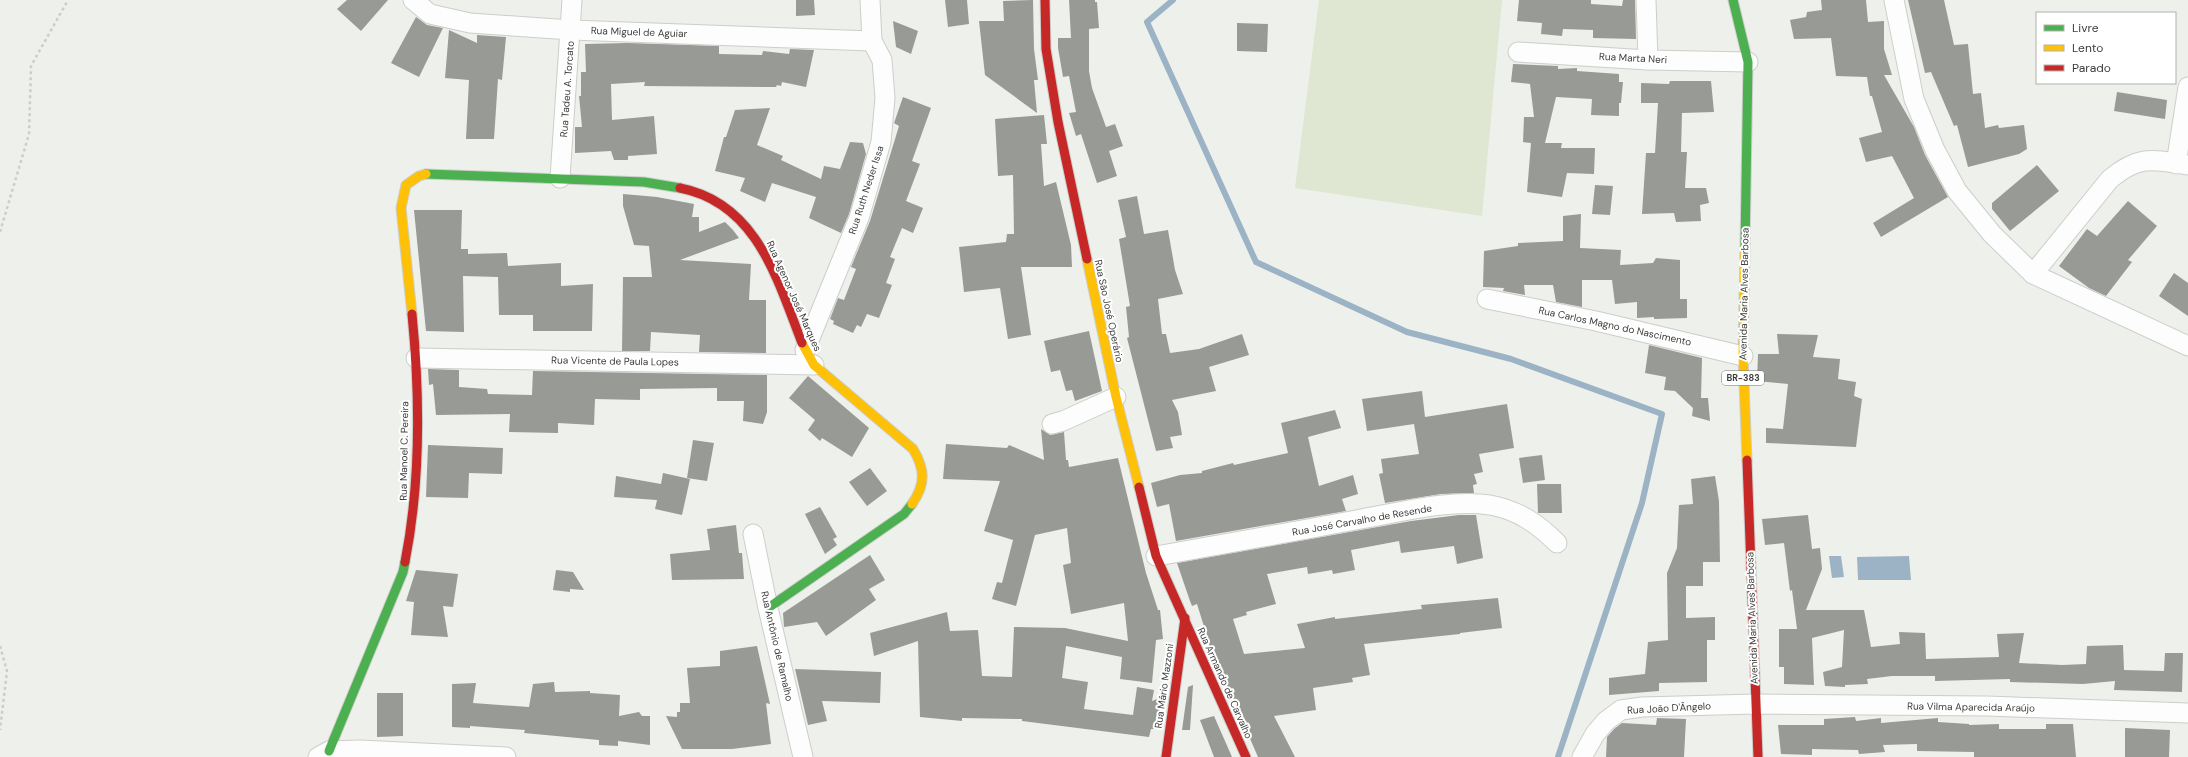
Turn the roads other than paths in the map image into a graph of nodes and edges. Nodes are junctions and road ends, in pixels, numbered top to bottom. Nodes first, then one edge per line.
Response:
1 (413, 0) edge
2 (572, 0) edge
3 (870, 0) edge
4 (1045, 0) edge
5 (1646, 0) edge
6 (1733, 0) edge
7 (1894, 0) edge
8 (570, 30) junction
9 (872, 41) junction
10 (1518, 52) dead end
11 (1648, 60) junction
12 (1748, 62) junction
13 (2188, 87) edge
14 (2182, 164) edge
15 (560, 178) junction
16 (406, 185) joint
17 (2033, 274) junction
18 (1486, 299) dead end
19 (2188, 346) edge
20 (1743, 356) junction
21 (416, 358) junction
22 (810, 358) junction
23 (1116, 397) junction
24 (1052, 424) dead end
25 (753, 534) dead end
26 (1557, 543) dead end
27 (1156, 556) junction
28 (768, 608) junction
29 (1185, 618) junction
30 (1755, 704) junction
31 (2188, 713) edge
32 (359, 753) edge
33 (324, 754) edge
34 (496, 756) edge
35 (803, 757) edge
36 (1166, 757) edge
37 (1246, 757) edge
38 (1582, 757) edge
39 (1758, 757) edge

1 - 8 street, Rua Miguel de Aguiar
2 - 8 street, Rua Tadeu A. Torcato
3 - 9 street, Rua Ruth Neder Issa
4 - 23 main road, Rua São José Operário
5 - 11 street
6 - 12 main road, Avenida Maria Alves Barbosa / BR-383
7 - 17 street
8 - 9 street, Rua Miguel de Aguiar
8 - 15 street, Rua Tadeu A. Torcato
9 - 22 street, Rua Ruth Neder Issa
10 - 11 street, Rua Marta Neri
11 - 12 street, Rua Marta Neri
12 - 20 main road, Avenida Maria Alves Barbosa / BR-383
13 - 14 street
14 - 17 street
15 - 16 main road, Rua Agenor José Marques
15 - 22 main road, Rua Agenor José Marques
16 - 21 main road, Rua Manoel C. Pereira
17 - 19 street
18 - 20 street, Rua Carlos Magno do Nascimento
20 - 30 main road, Avenida Maria Alves Barbosa / BR-383
21 - 22 street, Rua Vicente de Paula Lopes
21 - 33 main road, Rua Manoel C. Pereira
22 - 28 main road, Rua Agenor José Marques
23 - 24 street
23 - 27 main road, Rua São José Operário
25 - 28 street, Rua Antônio de Ramalho
26 - 27 street, Rua José Carvalho de Resende
27 - 29 main road, Rua São José Operário
28 - 35 street, Rua Antônio de Ramalho
29 - 36 main road, Rua Mário Mazzoni
29 - 37 main road, Rua Armando de Carvalho
30 - 31 street, Rua Vilma Aparecida Araújo
30 - 38 street, Rua João D'Ângelo
30 - 39 main road, Avenida Maria Alves Barbosa / BR-383
32 - 33 street
32 - 34 street

